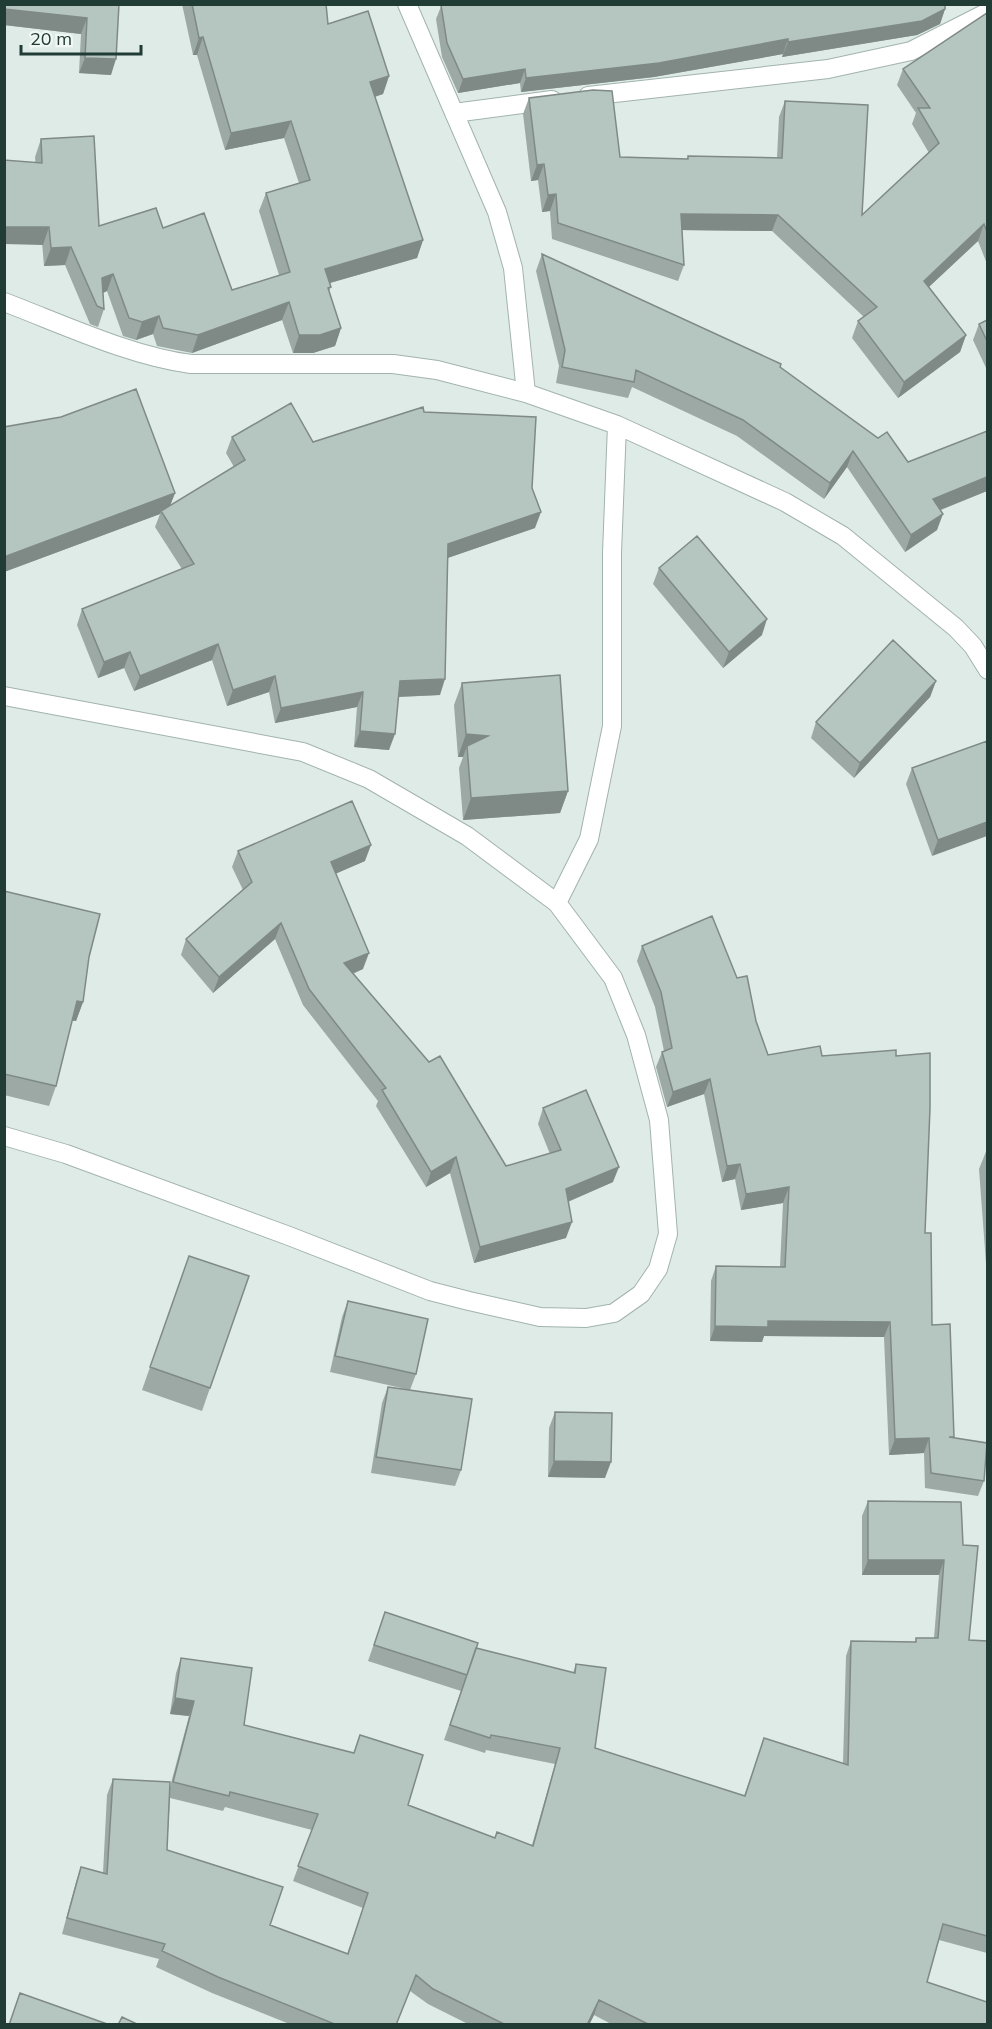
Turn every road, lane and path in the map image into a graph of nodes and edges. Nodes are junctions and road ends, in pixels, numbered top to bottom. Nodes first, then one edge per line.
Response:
1 (407, 4) edge
2 (987, 12) edge
3 (454, 113) junction
4 (4, 302) edge
5 (526, 393) junction
6 (617, 425) junction
7 (980, 642) edge
8 (987, 670) edge
9 (4, 696) edge
10 (556, 903) junction
11 (4, 1136) edge

1 - 3 street
2 - 3 street
3 - 5 street
4 - 5 street
5 - 6 street
6 - 7 street
6 - 10 street
7 - 8 street
9 - 10 street
10 - 11 street

